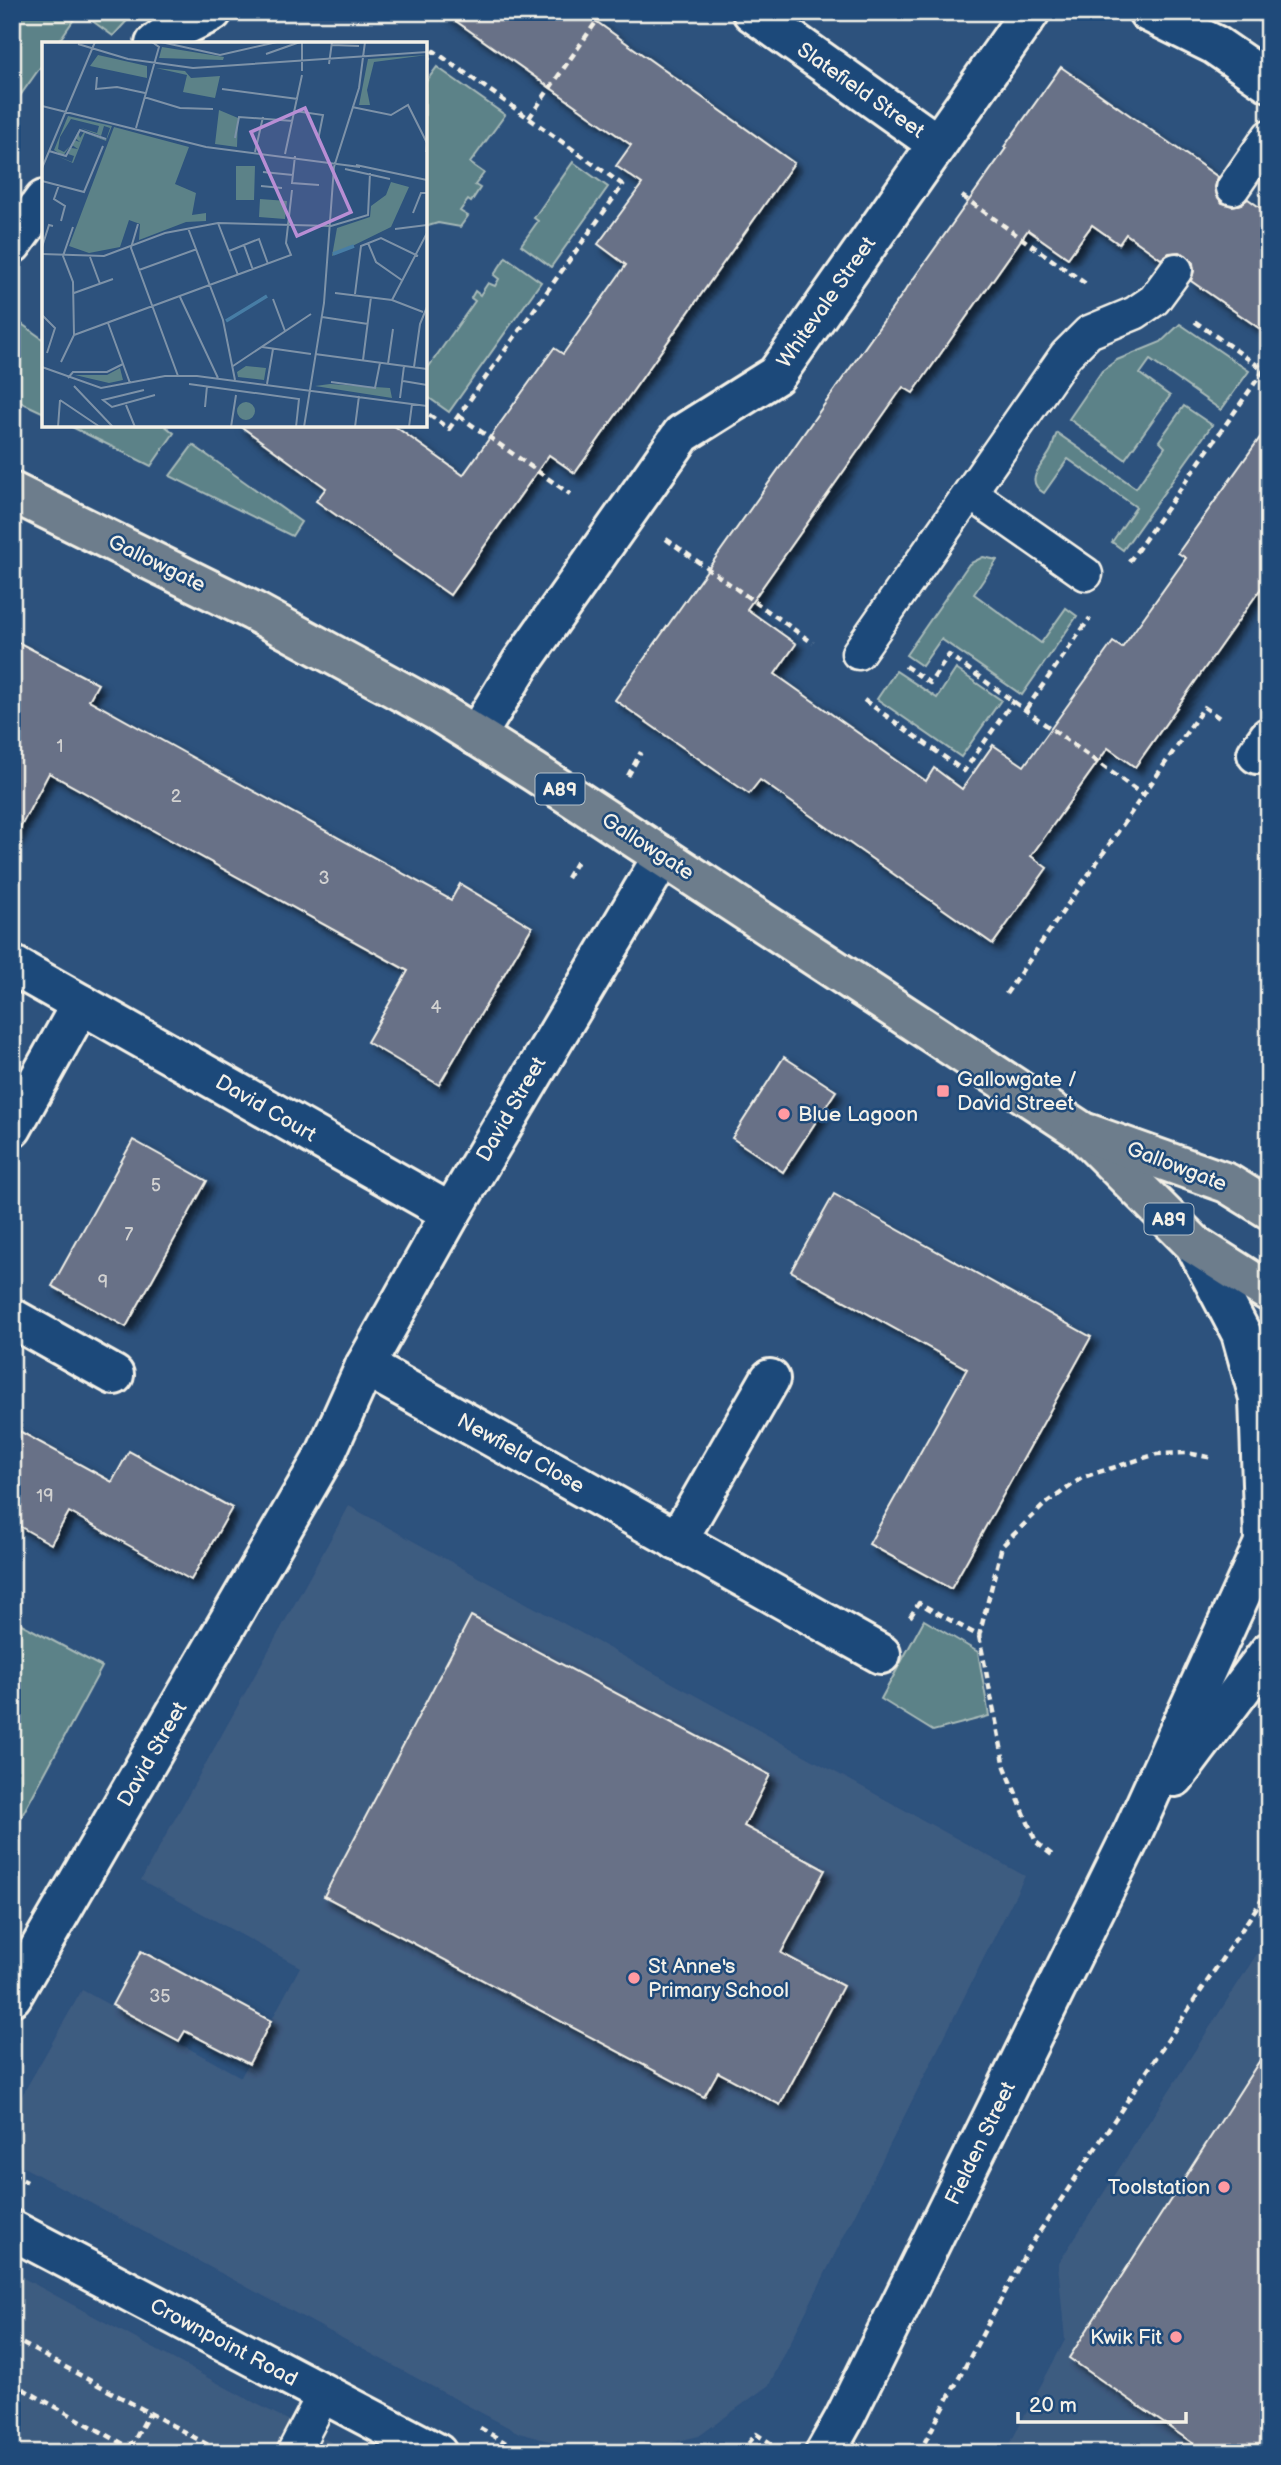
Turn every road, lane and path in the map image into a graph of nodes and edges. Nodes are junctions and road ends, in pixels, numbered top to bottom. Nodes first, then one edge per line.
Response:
1 (212, 12) edge
2 (603, 12) edge
3 (752, 12) edge
4 (1030, 12) edge
5 (1148, 12) edge
6 (158, 42) edge
7 (427, 60) edge
8 (1269, 82) edge
9 (529, 118) junction
10 (1269, 136) edge
11 (936, 143) junction
12 (1233, 188) dead end
13 (958, 194) dead end
14 (42, 203) edge
15 (12, 244) edge
16 (1176, 270) dead end
17 (1090, 287) dead end
18 (1192, 319) dead end
19 (427, 413) edge
20 (459, 416) junction
21 (12, 492) edge
22 (970, 493) junction
23 (570, 494) dead end
24 (664, 538) dead end
25 (1129, 562) dead end
26 (1086, 574) dead end
27 (1092, 616) dead end
28 (821, 649) dead end
29 (858, 653) joint
30 (864, 700) dead end
31 (1014, 700) junction
32 (1026, 709) junction
33 (476, 736) junction
34 (1263, 745) edge
35 (1143, 795) junction
36 (663, 856) junction
37 (12, 965) edge
38 (1006, 993) dead end
39 (81, 1004) junction
40 (12, 1128) edge
41 (1081, 1131) junction
42 (1227, 1183) junction
43 (1269, 1189) edge
44 (1269, 1209) edge
45 (451, 1213) junction
46 (1195, 1245) junction
47 (1269, 1292) edge
48 (12, 1318) edge
49 (365, 1366) junction
50 (114, 1375) dead end
51 (769, 1380) dead end
52 (1218, 1459) dead end
53 (1266, 1536) edge
54 (677, 1541) junction
55 (979, 1636) junction
56 (1269, 1653) edge
57 (881, 1654) joint
58 (1133, 1832) junction
59 (1052, 1855) dead end
60 (1269, 1889) edge
61 (12, 1996) edge
62 (12, 2230) edge
63 (12, 2338) edge
64 (12, 2383) edge
65 (324, 2394) junction
66 (150, 2413) junction
67 (130, 2448) junction
68 (140, 2453) edge
69 (223, 2453) edge
70 (293, 2453) edge
71 (437, 2453) edge
72 (741, 2453) edge
73 (787, 2453) edge
74 (825, 2453) edge
75 (919, 2453) edge

1 - 6 street
2 - 9 path
3 - 11 street, Slatefield Street
4 - 11 street, Whitevale Street
5 - 8 street
7 - 9 path
9 - 20 path
10 - 12 lane
11 - 33 street, Whitevale Street
13 - 17 path
14 - 15 street
16 - 22 lane
18 - 25 path
19 - 20 path
20 - 23 path
21 - 33 main road, Gallowgate / A89
22 - 26 lane
22 - 29 lane
24 - 28 path
27 - 32 path
29 - 31 path
30 - 31 path
31 - 32 path
32 - 35 path
33 - 36 main road, Gallowgate / A89
34 - 35 path
35 - 38 path
36 - 41 main road, Gallowgate / A89
36 - 45 street, David Street
37 - 39 street, David Court
39 - 40 street
39 - 45 street, David Court
41 - 42 main road, Gallowgate / A89
41 - 46 main road, Gallowgate / A89
42 - 43 street
42 - 44 main road, Gallowgate / A89
45 - 49 street, David Street
46 - 47 main road, Gallowgate / A89
46 - 53 street, Fielden Street
48 - 50 street
49 - 54 street, Newfield Close
49 - 61 street, David Street
51 - 54 street
52 - 55 path
53 - 58 street, Fielden Street
54 - 57 street, Newfield Close
55 - 57 path
55 - 59 path
56 - 58 street, Fielden Street
58 - 74 street, Fielden Street
60 - 75 path
62 - 65 street, Crownpoint Road
63 - 66 path
64 - 67 path
65 - 70 lane
65 - 71 street, Crownpoint Road
66 - 67 path
66 - 69 path
67 - 68 path
72 - 73 path

